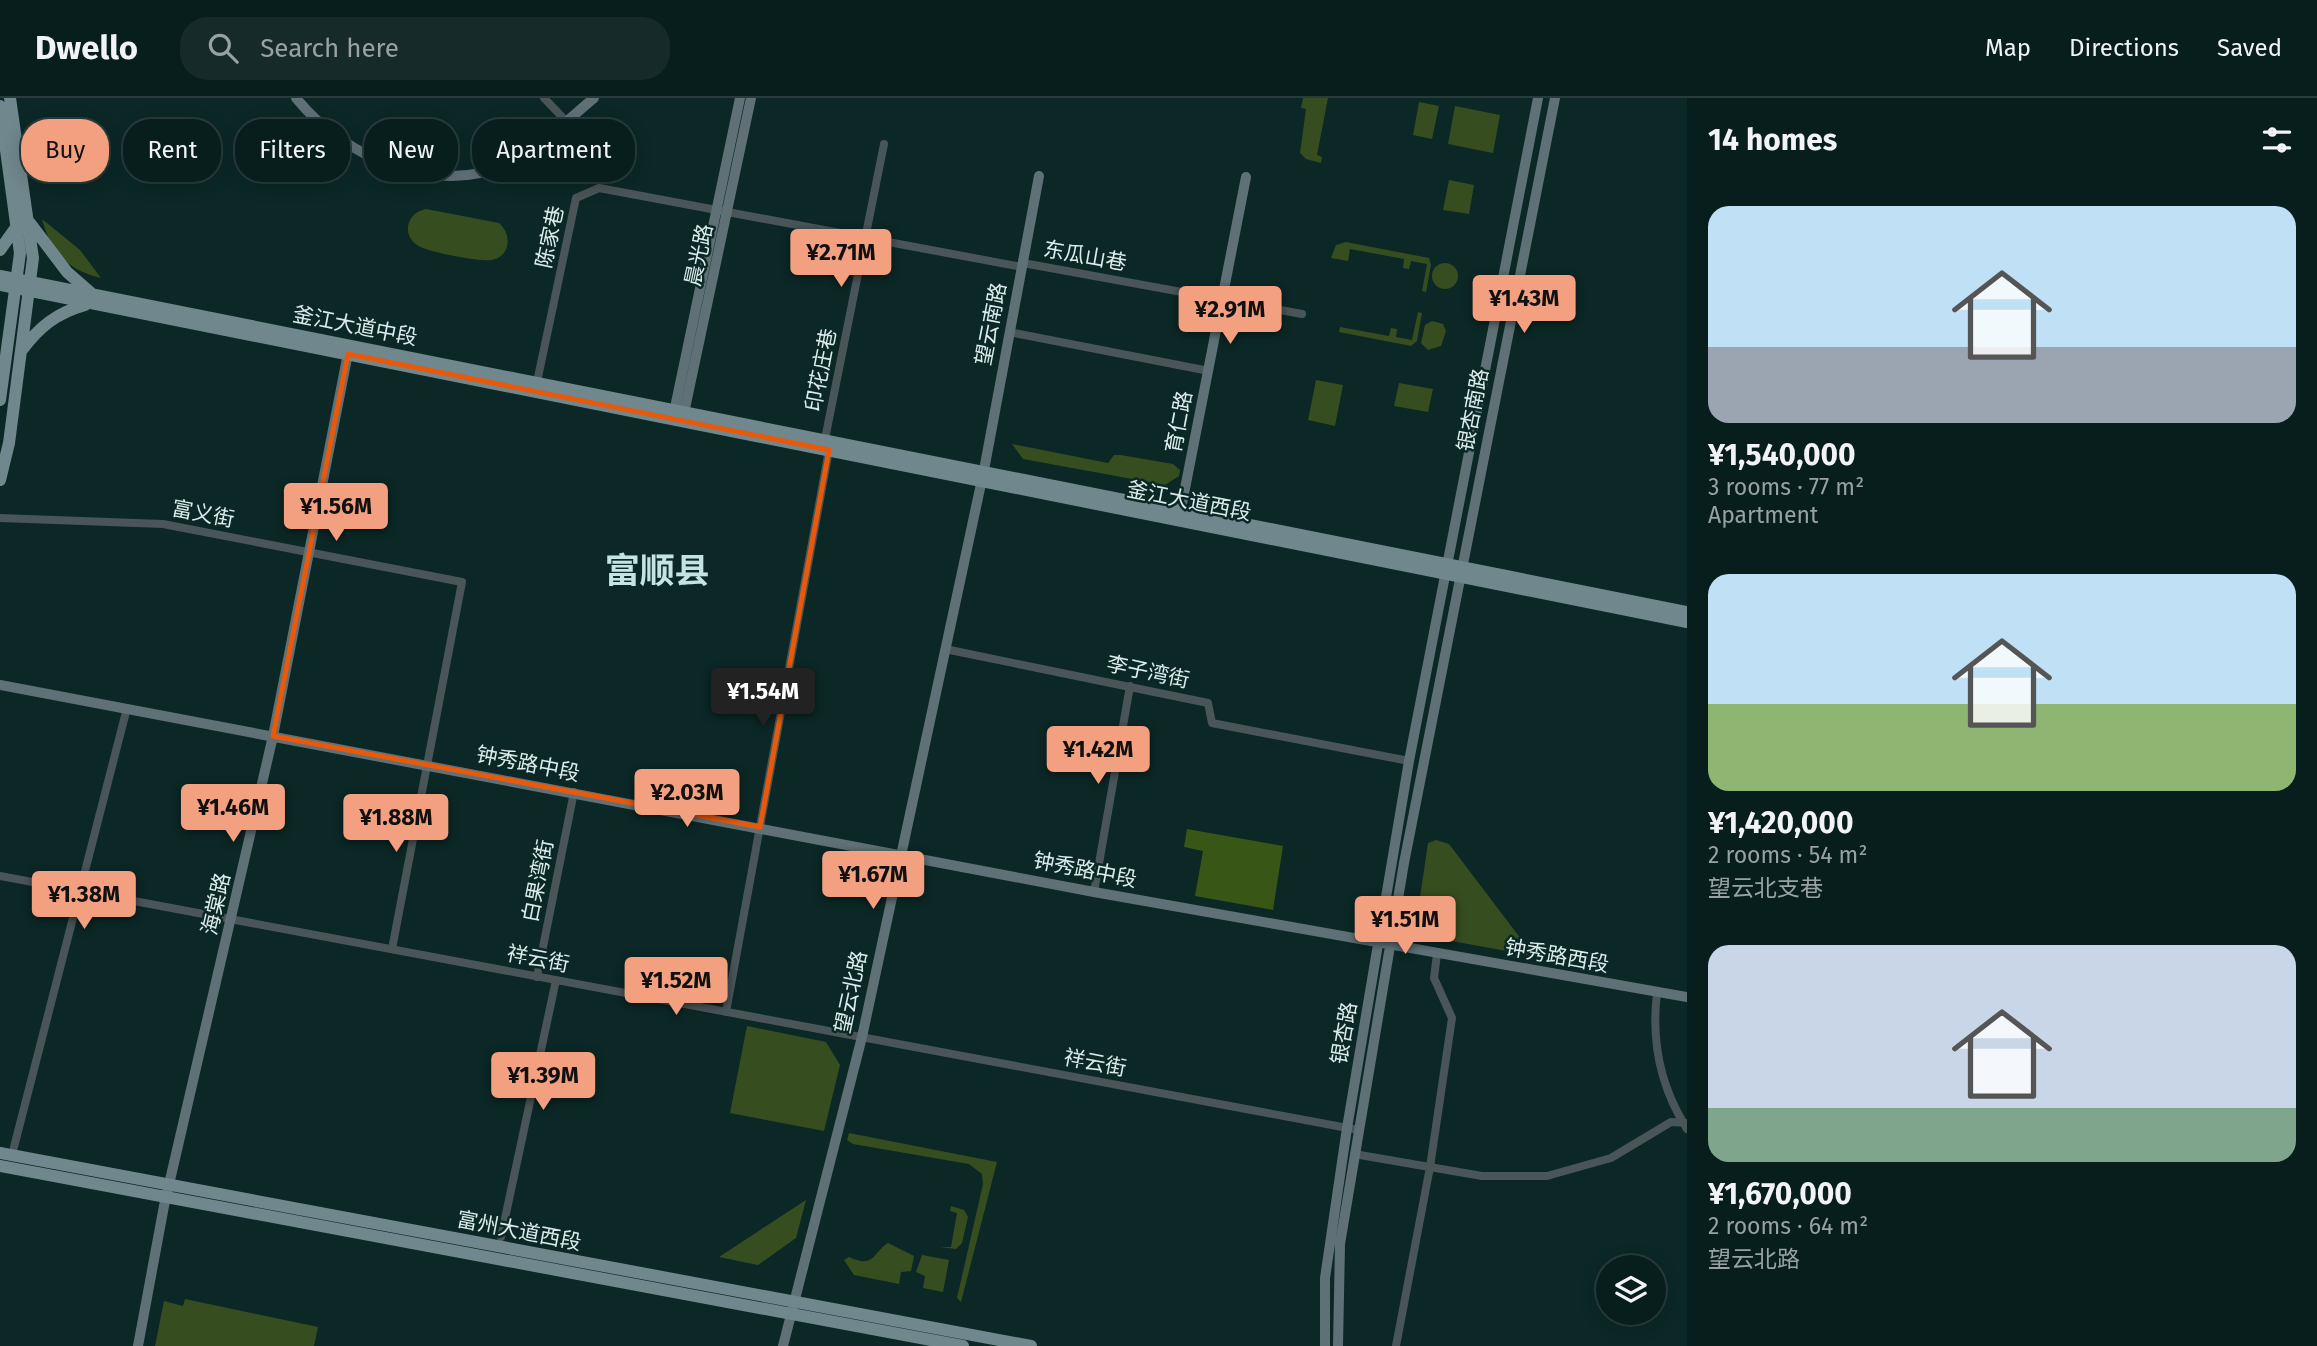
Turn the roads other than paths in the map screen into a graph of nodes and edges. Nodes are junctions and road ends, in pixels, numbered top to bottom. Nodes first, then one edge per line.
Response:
1 (296, 98) edge
2 (544, 98) edge
3 (594, 98) edge
4 (740, 98) edge
5 (751, 98) edge
6 (1538, 98) edge
7 (1555, 98) edge
8 (7, 103) edge
9 (564, 119) edge
10 (568, 119) edge
11 (884, 144) dead end
12 (472, 172) edge
13 (1039, 176) dead end
14 (1246, 177) dead end
15 (716, 211) junction
16 (728, 213) junction
17 (22, 223) junction
18 (866, 238) junction
19 (0, 250) edge
20 (1023, 265) junction
21 (0, 276) edge
22 (0, 285) edge
23 (24, 285) junction
24 (90, 298) junction
25 (1222, 299) junction
26 (1302, 314) dead end
27 (0, 317) edge
28 (1009, 332) junction
29 (9, 344) junction
30 (22, 350) junction
31 (349, 350) junction
32 (1209, 371) junction
33 (537, 382) junction
34 (0, 400) edge
35 (678, 415) junction
36 (827, 444) junction
37 (983, 475) junction
38 (0, 480) edge
39 (1181, 509) junction
40 (0, 518) edge
41 (309, 553) junction
42 (1454, 569) junction
43 (1687, 612) edge
44 (1687, 622) edge
45 (945, 649) junction
46 (0, 685) edge
47 (1130, 686) junction
48 (127, 708) junction
49 (273, 736) junction
50 (1409, 761) junction
51 (428, 765) junction
52 (574, 792) junction
53 (760, 827) junction
54 (901, 853) junction
55 (0, 876) edge
56 (80, 891) junction
57 (1094, 892) junction
58 (232, 920) junction
59 (1385, 945) junction
60 (392, 949) junction
61 (1437, 954) junction
62 (537, 977) junction
63 (555, 980) junction
64 (1657, 993) junction
65 (1687, 997) edge
66 (726, 1012) junction
67 (862, 1037) junction
68 (1686, 1125) edge
69 (1352, 1129) junction
70 (14, 1146) dead end
71 (0, 1153) edge
72 (1354, 1154) junction
73 (0, 1166) edge
74 (1430, 1167) junction
75 (167, 1191) junction
76 (501, 1237) dead end
77 (791, 1308) junction
78 (138, 1346) edge
79 (783, 1346) edge
80 (963, 1346) edge
81 (1031, 1346) edge
82 (1325, 1346) edge
83 (1338, 1346) edge
84 (1396, 1346) edge

1 - 12 street
2 - 9 street
3 - 10 street
4 - 15 street, 晨光路
5 - 16 street, 晨光路
6 - 42 street, 银杏南路
7 - 42 street, 银杏南路
8 - 17 main road
11 - 18 street, 印花庄巷
13 - 20 street, 望云南路
14 - 25 street, 育仁路
15 - 16 street, 东瓜山巷
15 - 33 street, 陈家巷
15 - 35 street, 晨光路
16 - 18 street, 东瓜山巷
16 - 35 street, 晨光路
17 - 19 main road
17 - 23 main road
17 - 24 main road
18 - 20 street, 东瓜山巷
18 - 36 street, 印花庄巷
20 - 25 street, 东瓜山巷
20 - 28 street, 望云南路
21 - 23 main road
22 - 23 main road
23 - 24 main road, 釜江大道中段
23 - 29 main road
23 - 30 main road
24 - 30 main road
24 - 31 main road, 釜江大道中段
25 - 26 street, 东瓜山巷
25 - 32 street, 育仁路
27 - 29 main road
28 - 32 street
28 - 37 street, 望云南路
29 - 34 main road
30 - 38 main road
31 - 33 main road, 釜江大道中段
31 - 35 main road, 釜江大道中段
31 - 41 street, 海棠路
32 - 39 street, 育仁路
33 - 35 main road, 釜江大道中段
35 - 36 main road, 釜江大道西段
36 - 37 main road, 釜江大道西段
36 - 53 street, 印花庄巷
37 - 39 main road, 釜江大道西段
37 - 42 main road, 釜江大道西段
37 - 45 street, 望云北路
39 - 42 main road, 釜江大道西段
40 - 41 street, 富义街
41 - 49 street, 海棠路
41 - 51 street, 富义街
42 - 43 main road, 釜江大道西段
42 - 44 main road, 釜江大道西段
42 - 50 street, 银杏路
42 - 59 street, 银杏路
45 - 47 street, 李子湾街
45 - 54 street, 望云北路
46 - 48 street, 钟秀路中段
47 - 50 street, 李子湾街
47 - 57 street
48 - 49 street, 钟秀路中段
48 - 56 street
49 - 51 street, 钟秀路中段
49 - 58 street, 海棠路
50 - 59 street, 银杏路
51 - 52 street, 钟秀路中段
51 - 60 street
52 - 53 street, 钟秀路中段
52 - 62 street, 白果湾街
53 - 54 street, 钟秀路中段
53 - 66 street, 印花庄巷
54 - 57 street, 钟秀路中段
54 - 67 street, 望云北路
55 - 56 street, 祥云街
56 - 58 street, 祥云街
56 - 70 street
57 - 59 street, 钟秀路中段
58 - 60 street, 祥云街
58 - 75 street, 海棠路
59 - 61 street, 钟秀路西段
59 - 69 street, 银杏路
60 - 62 street, 祥云街
61 - 64 street, 钟秀路西段
61 - 74 street
62 - 63 street, 祥云街
63 - 66 street, 祥云街
63 - 76 street
64 - 65 street, 钟秀路西段
64 - 68 street
66 - 67 street, 祥云街
67 - 69 street, 祥云街
67 - 77 street, 望云北路
68 - 74 street
69 - 72 street, 银杏路
69 - 82 street, 银杏路
71 - 75 main road, 富州大道西段
72 - 74 street
72 - 83 street, 银杏路
73 - 75 main road, 富州大道西段
74 - 84 street
75 - 77 main road, 富州大道西段
75 - 78 street, 海棠路
77 - 79 street, 望云北路
77 - 80 main road, 富州大道西段
77 - 81 main road, 富州大道西段

